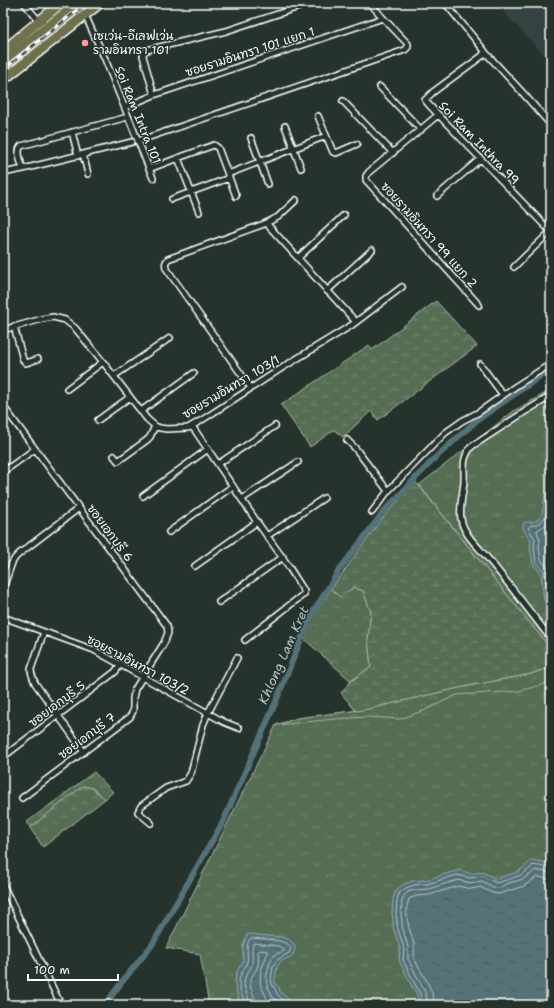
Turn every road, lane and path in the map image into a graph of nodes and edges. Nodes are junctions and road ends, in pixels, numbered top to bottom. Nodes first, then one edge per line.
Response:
1 (24, 3) edge
2 (61, 3) edge
3 (77, 3) edge
4 (100, 3) edge
5 (311, 3) edge
6 (370, 3) edge
7 (445, 3) edge
8 (85, 15) junction
9 (383, 18) junction
10 (39, 21) junction
11 (4, 49) edge
12 (485, 52) junction
13 (3, 61) edge
14 (3, 80) edge
15 (380, 87) dead end
16 (154, 95) junction
17 (343, 101) dead end
18 (125, 107) junction
19 (438, 115) junction
20 (318, 116) dead end
21 (124, 118) dead end
22 (551, 125) edge
23 (284, 126) dead end
24 (421, 130) junction
25 (72, 132) junction
26 (326, 136) junction
27 (251, 138) dead end
28 (138, 141) junction
29 (132, 142) dead end
30 (357, 144) dead end
31 (293, 149) junction
32 (393, 153) junction
33 (81, 155) junction
34 (178, 158) junction
35 (480, 159) junction
36 (260, 162) junction
37 (301, 168) dead end
38 (149, 169) junction
39 (23, 170) junction
40 (3, 174) edge
41 (88, 174) dead end
42 (228, 176) junction
43 (153, 178) dead end
44 (268, 184) dead end
45 (191, 192) junction
46 (236, 196) dead end
47 (437, 196) dead end
48 (172, 199) dead end
49 (296, 200) dead end
50 (198, 212) dead end
51 (344, 215) dead end
52 (266, 223) junction
53 (551, 232) edge
54 (372, 250) dead end
55 (298, 258) junction
56 (514, 267) dead end
57 (402, 287) dead end
58 (327, 291) junction
59 (479, 305) dead end
60 (356, 322) junction
61 (14, 326) junction
62 (3, 330) edge
63 (170, 338) dead end
64 (38, 359) dead end
65 (103, 362) junction
66 (480, 364) dead end
67 (551, 364) edge
68 (194, 373) dead end
69 (114, 376) junction
70 (251, 388) junction
71 (67, 389) dead end
72 (503, 395) junction
73 (551, 396) edge
74 (130, 397) junction
75 (3, 406) edge
76 (141, 411) junction
77 (98, 420) dead end
78 (155, 426) junction
79 (192, 426) junction
80 (275, 426) dead end
81 (347, 440) dead end
82 (35, 449) junction
83 (208, 449) junction
84 (114, 456) dead end
85 (298, 462) dead end
86 (218, 464) junction
87 (3, 472) edge
88 (233, 486) junction
89 (388, 491) junction
90 (143, 496) dead end
91 (324, 498) dead end
92 (242, 499) junction
93 (80, 508) junction
94 (372, 512) dead end
95 (257, 522) junction
96 (169, 532) dead end
97 (268, 536) junction
98 (283, 557) junction
99 (195, 566) dead end
100 (3, 588) edge
101 (219, 602) dead end
102 (3, 618) edge
103 (44, 632) junction
104 (551, 638) edge
105 (245, 640) dead end
106 (237, 658) dead end
107 (121, 664) junction
108 (143, 677) junction
109 (208, 713) junction
110 (58, 715) junction
111 (239, 728) dead end
112 (84, 752) junction
113 (3, 757) edge
114 (22, 798) dead end
115 (151, 823) dead end
116 (3, 885) edge
117 (61, 1005) edge

1 - 10 street
2 - 10 highway
3 - 13 main road
4 - 8 highway
5 - 16 street
6 - 9 street
7 - 12 street
8 - 14 highway
8 - 18 street, Soi Ram Intra 101
9 - 16 street, ซอยรามอินทรา 101 แยก 1
9 - 28 street
10 - 11 highway
12 - 19 street, Soi Ram Inthra 99
12 - 22 street
15 - 24 street
16 - 18 street, ซอยรามอินทรา 101 แยก 1
17 - 32 street
18 - 28 street, Soi Ram Intra 101
19 - 24 street, ซอยรามอินทรา 99 แยก 2
19 - 35 street, Soi Ram Inthra 99
20 - 26 street
21 - 25 street
23 - 31 street
24 - 32 street, ซอยรามอินทรา 99 แยก 2
25 - 33 street
25 - 39 street
26 - 30 street
26 - 31 street
27 - 36 street
28 - 38 street, Soi Ram Intra 101
29 - 33 street
31 - 36 street
31 - 37 street
32 - 59 street, ซอยรามอินทรา 99 แยก 2
33 - 39 street
33 - 41 street
34 - 38 street
34 - 42 street
34 - 45 street
35 - 47 street
35 - 53 street, Soi Ram Inthra 99
36 - 42 street
36 - 44 street
38 - 43 street, Soi Ram Intra 101
39 - 40 street
42 - 45 street
42 - 46 street
45 - 48 street
45 - 50 street
49 - 52 street
51 - 55 street
52 - 55 street
52 - 70 street
53 - 56 street
54 - 58 street
55 - 58 street
57 - 60 street, ซอยรามอินทรา 103/1
58 - 60 street
60 - 70 street, ซอยรามอินทรา 103/1
61 - 62 street
61 - 64 street
61 - 65 street
63 - 69 street
65 - 69 street
65 - 71 street
66 - 72 street
67 - 72 street
68 - 76 street
69 - 74 street
70 - 79 street, ซอยรามอินทรา 103/1
72 - 89 street
73 - 104 street
74 - 76 street
74 - 77 street
75 - 82 street, ซอยเอกบุรี 6
76 - 78 street
78 - 79 street, ซอยรามอินทรา 103/1
78 - 84 street
79 - 83 street
80 - 86 street
81 - 89 street
82 - 87 street
82 - 93 street, ซอยเอกบุรี 6
83 - 86 street
83 - 90 street
85 - 92 street
86 - 88 street
88 - 92 street
88 - 96 street
89 - 94 street
91 - 97 street
92 - 95 street
93 - 100 street
93 - 108 street, ซอยเอกบุรี 6
95 - 97 street
95 - 99 street
97 - 98 street
98 - 101 street
98 - 105 street
102 - 103 street, ซอยรามอินทรา 103/2
103 - 107 street, ซอยรามอินทรา 103/2
103 - 110 street
106 - 109 street
107 - 108 street, ซอยรามอินทรา 103/2
107 - 110 street, ซอยเอกบุรี 5
108 - 109 street, ซอยรามอินทรา 103/2
108 - 112 street, ซอยเอกบุรี 7
109 - 111 street, ซอยรามอินทรา 103/2
109 - 115 street
110 - 112 street
110 - 113 street, ซอยเอกบุรี 5
112 - 114 street, ซอยเอกบุรี 7
116 - 117 street

